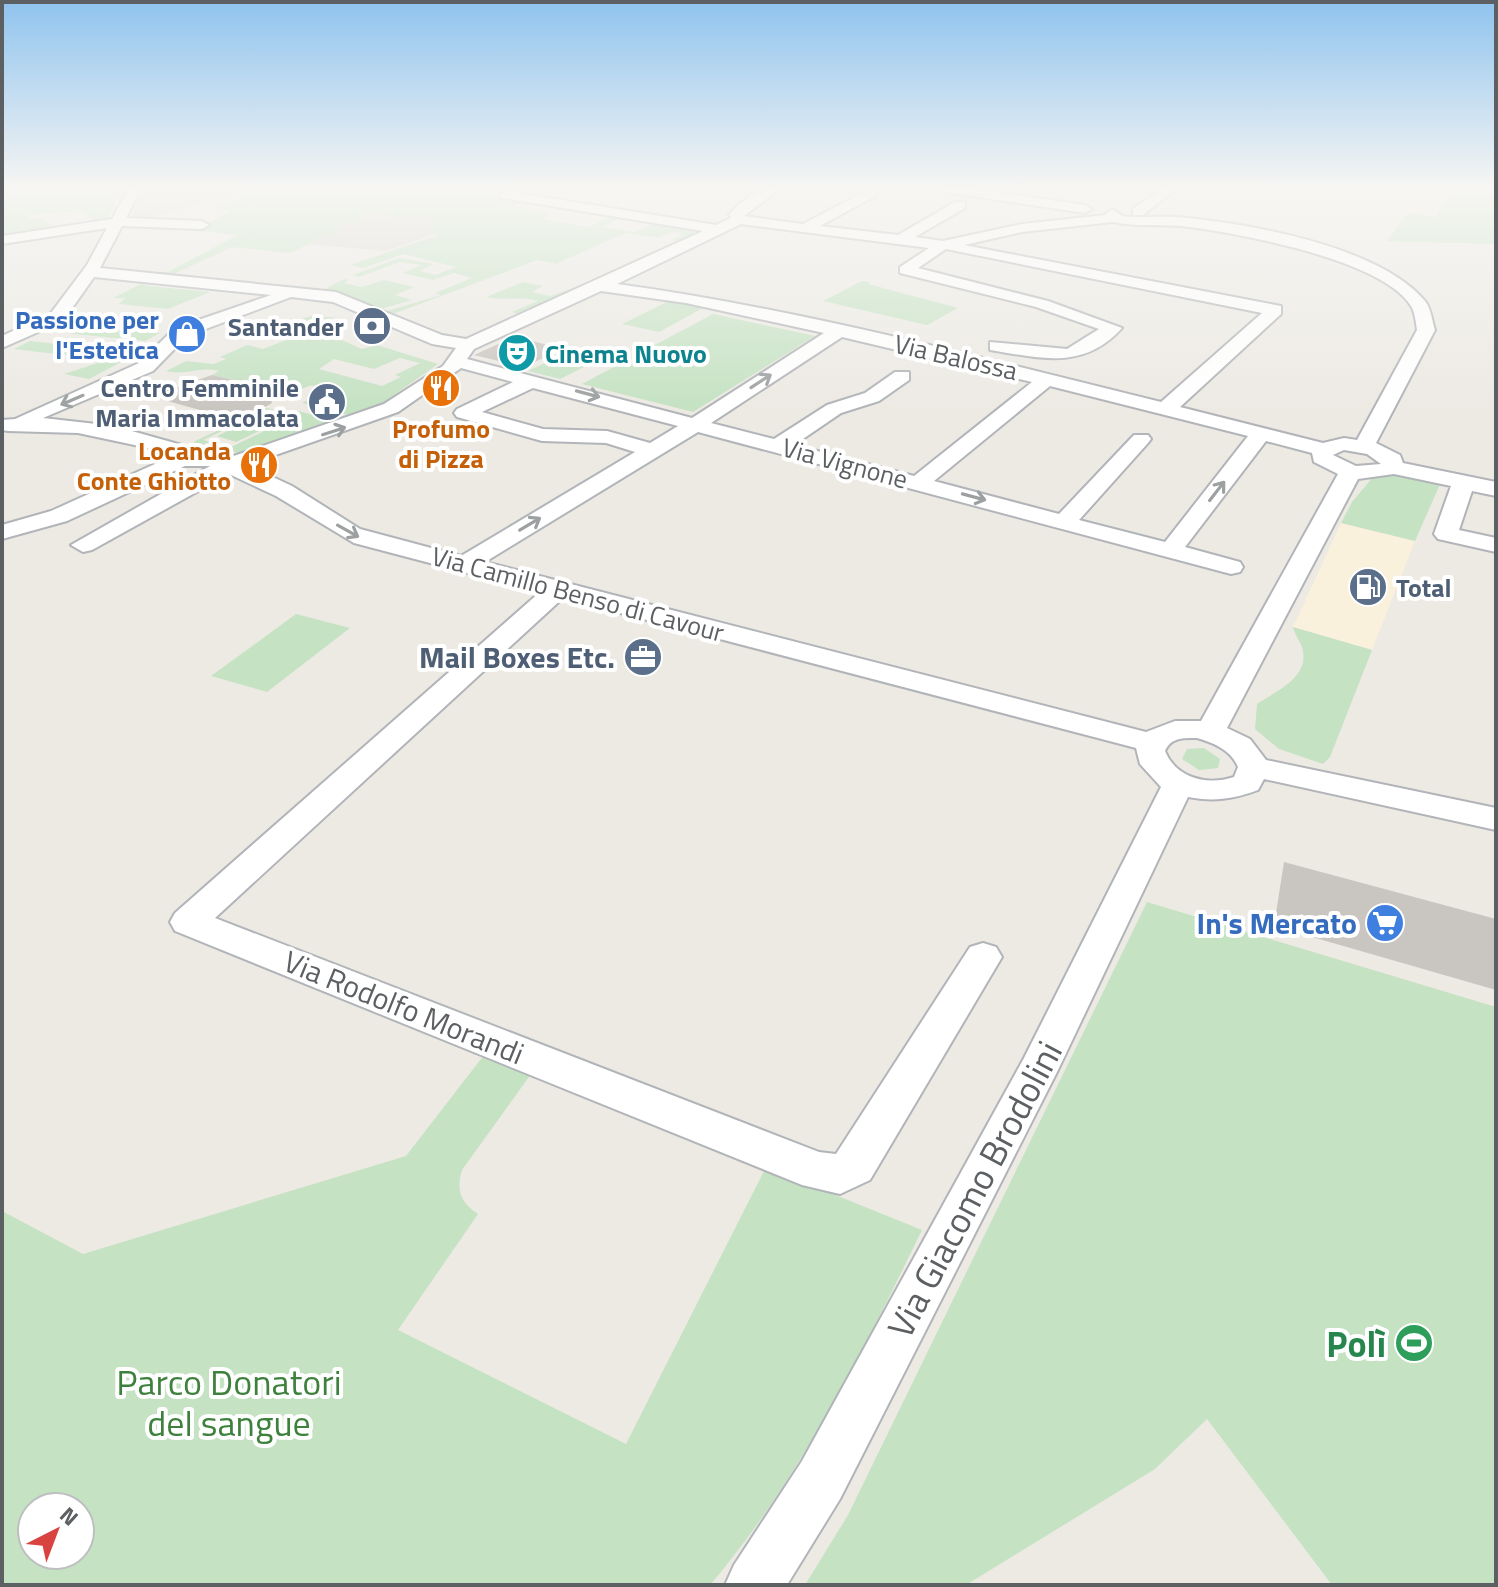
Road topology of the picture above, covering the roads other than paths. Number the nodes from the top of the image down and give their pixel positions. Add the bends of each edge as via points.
1 (97, 260) edge
2 (650, 260) edge
3 (919, 260) edge
4 (1020, 260) edge
5 (1347, 260) edge
6 (90, 272) junction
7 (592, 288) junction
8 (296, 292) junction
9 (839, 331) junction
10 (952, 336) dead end
11 (979, 342) dead end
12 (2, 343) edge
13 (929, 350) junction
14 (463, 354) junction
15 (902, 376) dead end
16 (1047, 379) junction
17 (534, 380) junction
18 (1167, 408) junction
19 (696, 424) junction
20 (8, 426) edge
21 (1262, 432) junction
22 (1141, 439) dead end
23 (779, 445) junction
24 (652, 450) junction
25 (1357, 459) junction
26 (221, 461) junction
27 (920, 482) junction
28 (1463, 483) junction
29 (1496, 489) edge
30 (1065, 521) junction
31 (2, 532) edge
32 (83, 545) dead end
33 (1496, 545) edge
34 (1171, 550) junction
35 (464, 565) junction
36 (1231, 567) dead end
37 (558, 589) junction
38 (1210, 732) junction
39 (1152, 743) junction
40 (1254, 767) junction
41 (1179, 783) junction
42 (1496, 819) edge
43 (983, 957) dead end
44 (754, 1585) edge

1 - 6 street
2 - 7 street
3 - 11 street via 904,269 1064,310 1113,330 1065,355
4 - 18 street via 1275,310
5 - 25 street via 1375,271 1418,300 1427,318 1426,330
6 - 8 street, Via Vignone
6 - 12 street via 55,320
7 - 9 street, Via Balossa via 686,298
7 - 14 street
8 - 14 street, Via Vignone via 350,301
8 -> 20 street via 181,332 147,367
9 - 13 street, Via Balossa
19 -> 9 street
10 - 13 street
13 - 16 street, Via Balossa
14 - 17 street, Via Vignone
26 -> 14 street via 368,419 409,398
15 - 23 street via 872,397 834,409
16 - 18 street, Via Balossa
16 - 27 street
17 -> 19 street, Via Vignone
17 - 24 street via 464,413 542,435 607,437
18 - 21 street, Via Balossa
19 - 23 street, Via Vignone
19 - 24 street
20 - 26 street, Via Camillo Benso di Cavour via 54,426 168,444
21 - 25 street, Via Balossa via 1323,449 1326,461
34 -> 21 street
22 - 30 street
23 - 27 street, Via Vignone
35 -> 24 street
25 - 28 street via 1378,473 1392,467
25 - 38 street
26 - 31 street via 180,460 59,516
26 - 32 street
26 -> 35 street, Via Camillo Benso di Cavour via 286,492 357,537
27 -> 30 street, Via Vignone
28 - 29 street
28 - 33 street via 1446,534
30 - 34 street, Via Vignone
34 - 36 street, Via Vignone
35 - 37 street, Via Camillo Benso di Cavour
37 - 39 street, Via Camillo Benso di Cavour
37 - 43 street, Via Rodolfo Morandi via 188,922 806,1166 840,1174 855,1166
38 - 39 street via 1174,730
38 - 40 street via 1235,742
39 - 41 street via 1151,760
40 - 41 street via 1247,783 1224,791
40 - 42 street
41 - 44 street, Via Giacomo Brodolini via 1038,1070 821,1480

